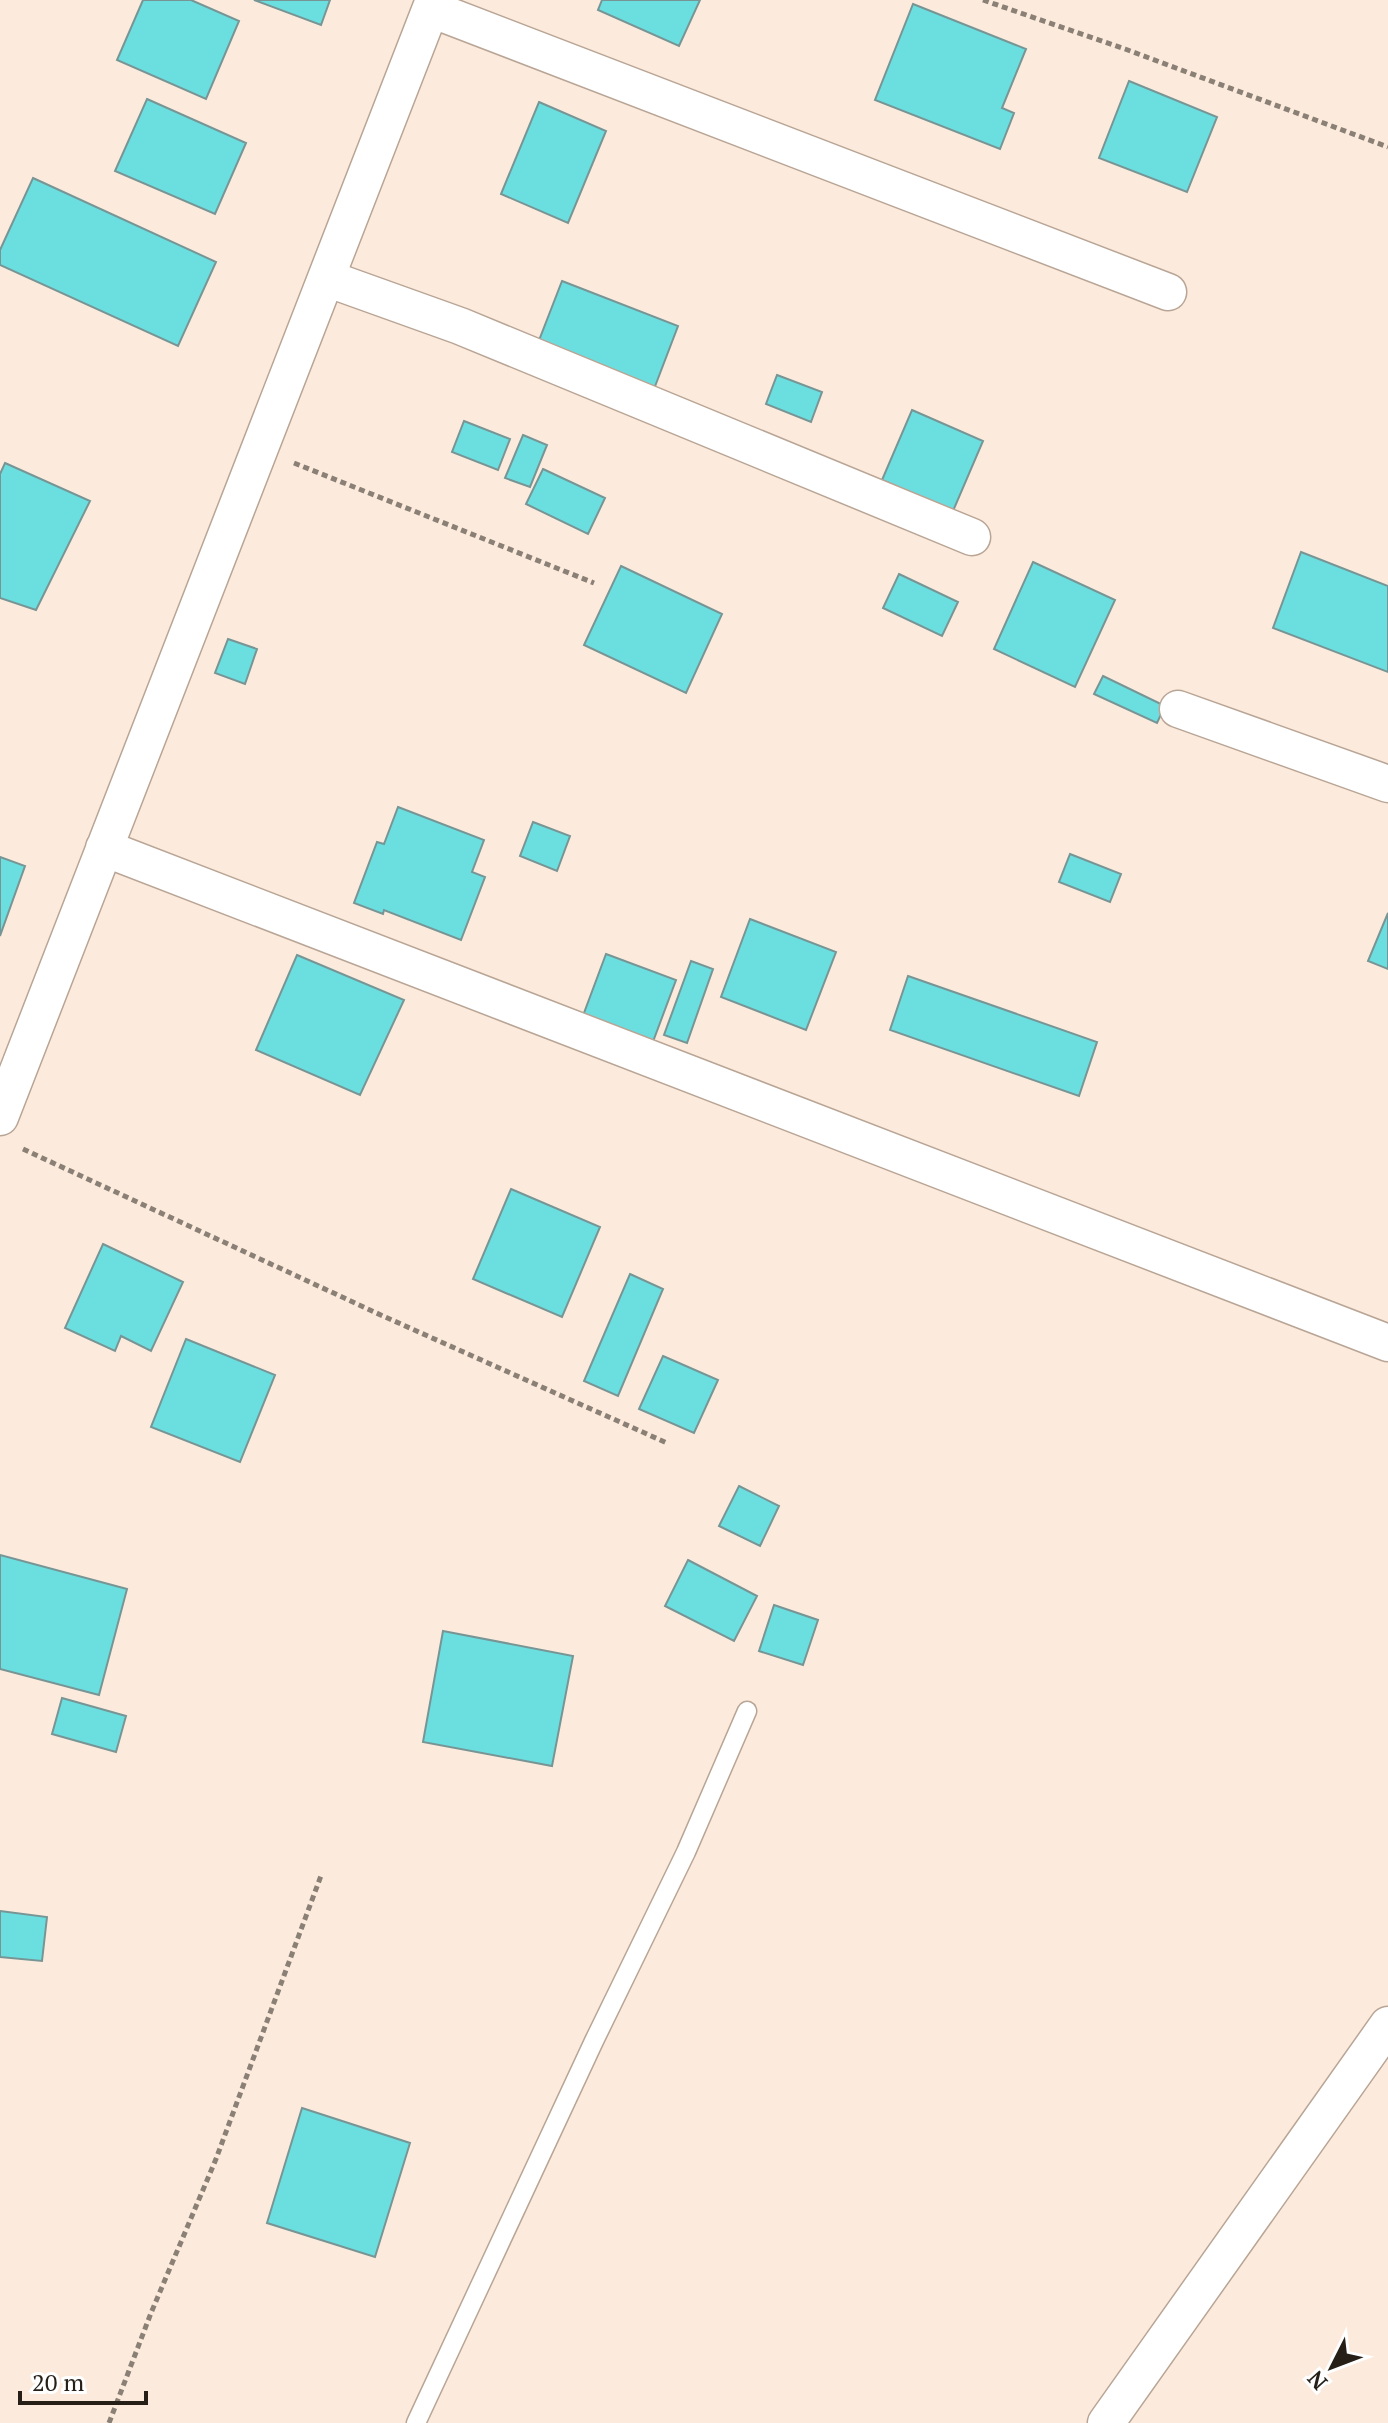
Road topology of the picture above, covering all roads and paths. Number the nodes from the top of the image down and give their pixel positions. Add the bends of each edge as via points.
1 (983, 0) edge
2 (432, 5) edge
3 (1388, 147) edge
4 (326, 278) junction
5 (1168, 292) dead end
6 (260, 449) junction
7 (972, 537) dead end
8 (594, 583) dead end
9 (1178, 709) dead end
10 (1388, 784) edge
11 (104, 848) junction
12 (7, 1131) edge
13 (1388, 1343) edge
14 (667, 1443) dead end
15 (747, 1711) dead end
16 (322, 1873) dead end
17 (1388, 2025) edge
18 (109, 2423) edge
19 (416, 2423) edge
20 (1106, 2423) edge

1 - 3 path
2 - 4 street
2 - 5 street
4 - 6 street
4 - 7 street via 460,326
6 - 8 path
6 - 11 street
9 - 10 street
11 - 12 street
11 - 13 street
12 - 14 path via 383,1316
15 - 19 lane via 686,1852
16 - 18 path via 216,2159
17 - 20 street

